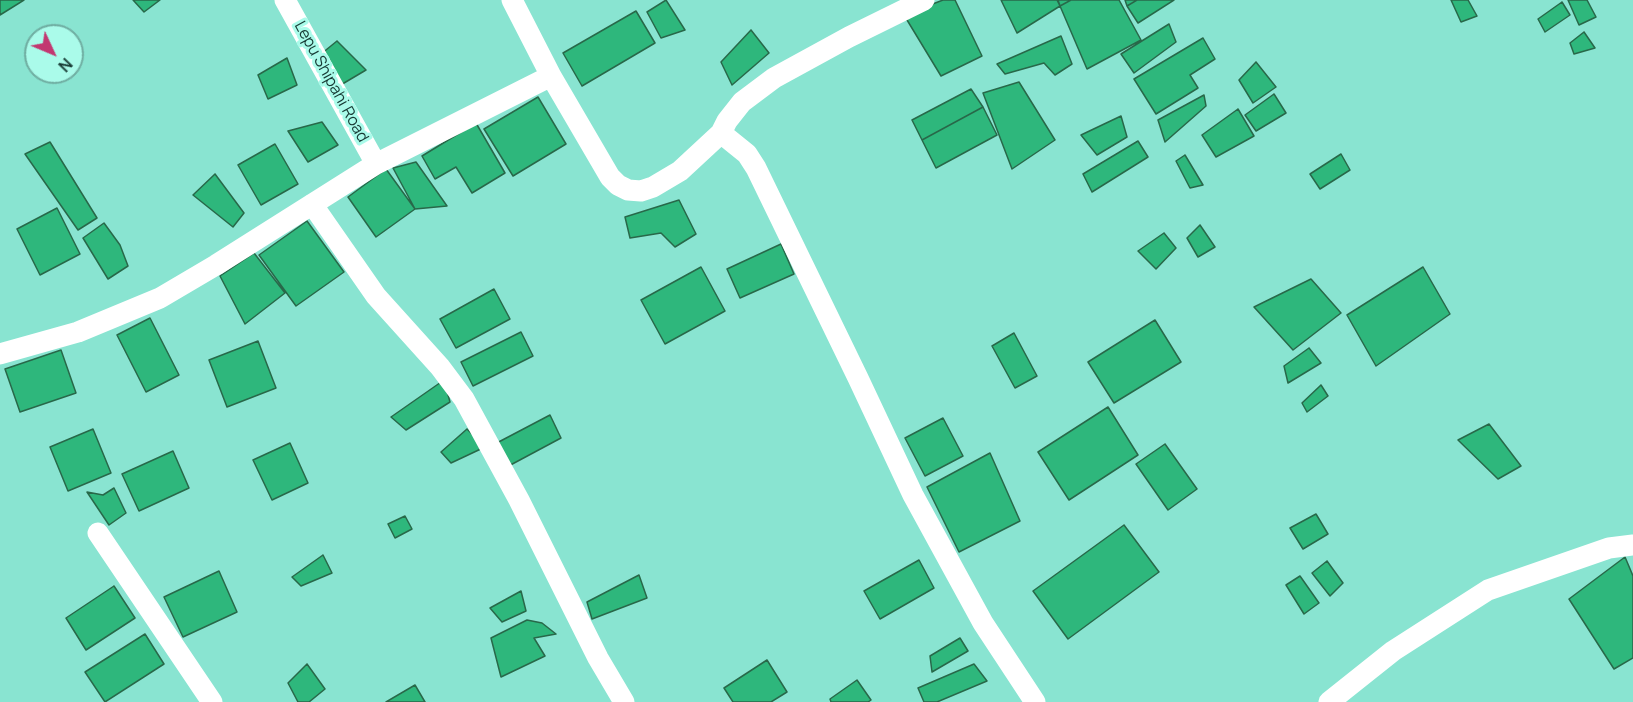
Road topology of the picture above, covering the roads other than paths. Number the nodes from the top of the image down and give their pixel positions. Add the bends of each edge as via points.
1 (285, 0) edge
2 (512, 0) edge
3 (924, 0) edge
4 (551, 76) junction
5 (721, 133) junction
6 (376, 164) junction
7 (312, 204) junction
8 (0, 354) edge
9 (98, 533) dead end
10 (1633, 545) edge
11 (212, 702) edge
12 (624, 702) edge
13 (1035, 702) edge
14 (1329, 702) edge

1 - 6 street, Lepu Shipahi Road
2 - 4 street
3 - 5 street via 774,78 742,102
4 - 5 street via 610,177 628,190 653,187 680,171
4 - 6 street
5 - 13 street via 747,154 756,168 913,495 983,623
6 - 7 street
7 - 8 street via 160,298 78,332
7 - 12 street via 376,296 464,399
9 - 11 street
10 - 14 street via 1609,548 1488,590 1393,651

